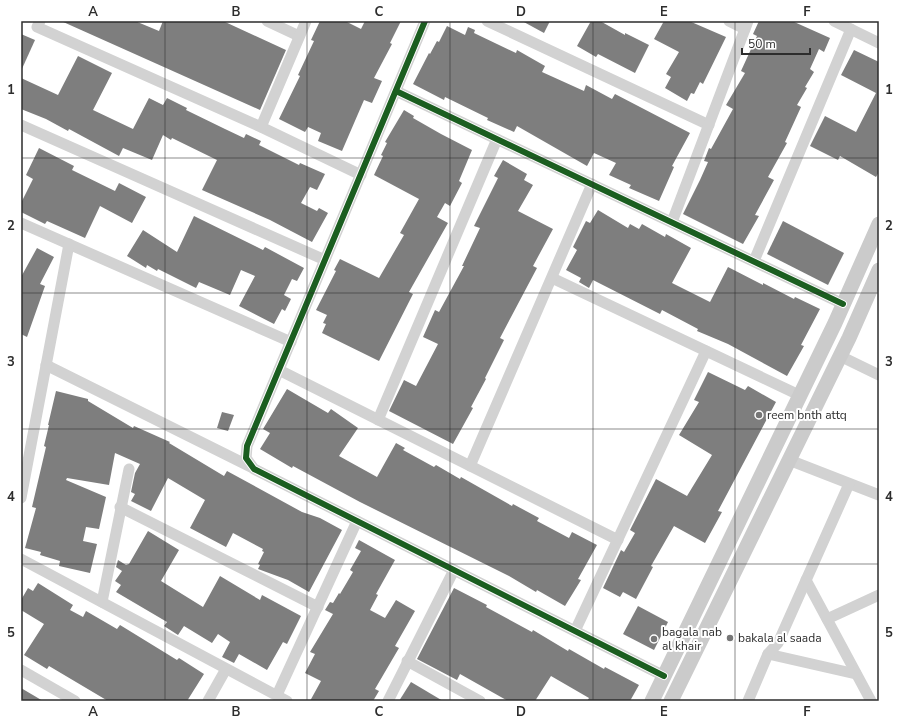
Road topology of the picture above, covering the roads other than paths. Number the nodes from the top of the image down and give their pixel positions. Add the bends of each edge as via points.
1 (40, 21) edge
2 (267, 21) edge
3 (306, 21) edge
4 (425, 21) edge
5 (487, 21) edge
6 (729, 21) edge
7 (834, 21) edge
8 (747, 25) edge
9 (851, 29) junction
10 (299, 36) junction
11 (879, 43) edge
12 (396, 91) junction
13 (21, 125) edge
14 (709, 125) junction
15 (261, 127) junction
16 (497, 139) junction
17 (361, 175) junction
18 (592, 184) junction
19 (672, 222) junction
20 (21, 223) edge
21 (879, 224) edge
22 (68, 244) junction
23 (325, 260) junction
24 (754, 261) junction
25 (879, 270) edge
26 (552, 278) junction
27 (843, 304) junction
28 (291, 342) junction
29 (706, 351) junction
30 (840, 356) junction
31 (46, 365) junction
32 (279, 370) junction
33 (879, 375) edge
34 (800, 396) junction
35 (378, 420) junction
36 (789, 460) junction
37 (470, 466) junction
38 (129, 469) dead end
39 (254, 469) junction
40 (23, 479) edge
41 (849, 484) junction
42 (879, 495) edge
43 (21, 498) edge
44 (120, 506) junction
45 (357, 521) junction
46 (618, 540) junction
47 (21, 559) edge
48 (454, 570) junction
49 (806, 580) junction
50 (879, 595) edge
51 (102, 602) junction
52 (318, 607) junction
53 (827, 619) junction
54 (575, 631) junction
55 (768, 654) junction
56 (407, 662) junction
57 (226, 668) junction
58 (21, 670) edge
59 (856, 674) junction
60 (664, 676) junction
61 (277, 696) junction
62 (75, 701) edge
63 (208, 701) edge
64 (287, 701) edge
65 (388, 701) edge
66 (480, 701) edge
67 (652, 701) edge
68 (671, 701) edge
69 (748, 701) edge
70 (871, 701) edge

1 - 15 street via 37,27
2 - 10 street
3 - 10 street
4 - 12 street
5 - 14 street
6 - 8 street
7 - 9 street
8 - 14 street
9 - 11 street
9 - 24 street
10 - 15 street
12 - 16 street
12 - 17 street
13 - 23 street
14 - 19 street
15 - 17 street
16 - 18 street
16 - 35 street
17 - 23 street
18 - 19 street
18 - 26 street
19 - 24 street
20 - 22 street
21 - 27 main road
22 - 28 street
22 - 31 street
23 - 28 street
24 - 27 street
25 - 30 main road
26 - 29 street
26 - 37 street
27 - 34 main road
28 - 32 street
29 - 34 street
29 - 46 street
30 - 33 street
30 - 36 main road
31 - 39 street
31 - 40 street
32 - 35 street
32 - 39 street via 246,453 246,458
34 - 60 main road
35 - 37 street
36 - 41 street
36 - 68 main road
37 - 46 street
38 - 44 street
39 - 45 street
40 - 43 street
41 - 42 street
41 - 49 street
44 - 51 street
44 - 52 street
45 - 48 street
45 - 52 street
46 - 54 street
47 - 51 street
48 - 54 street
48 - 56 street
49 - 53 street
49 - 55 street via 778,643
50 - 53 street
51 - 57 street
52 - 61 street
53 - 59 street
54 - 60 street
55 - 59 street
55 - 69 street
56 - 65 street
56 - 66 street
57 - 61 street
57 - 63 street
58 - 62 street
59 - 70 street
60 - 67 main road
61 - 64 street

